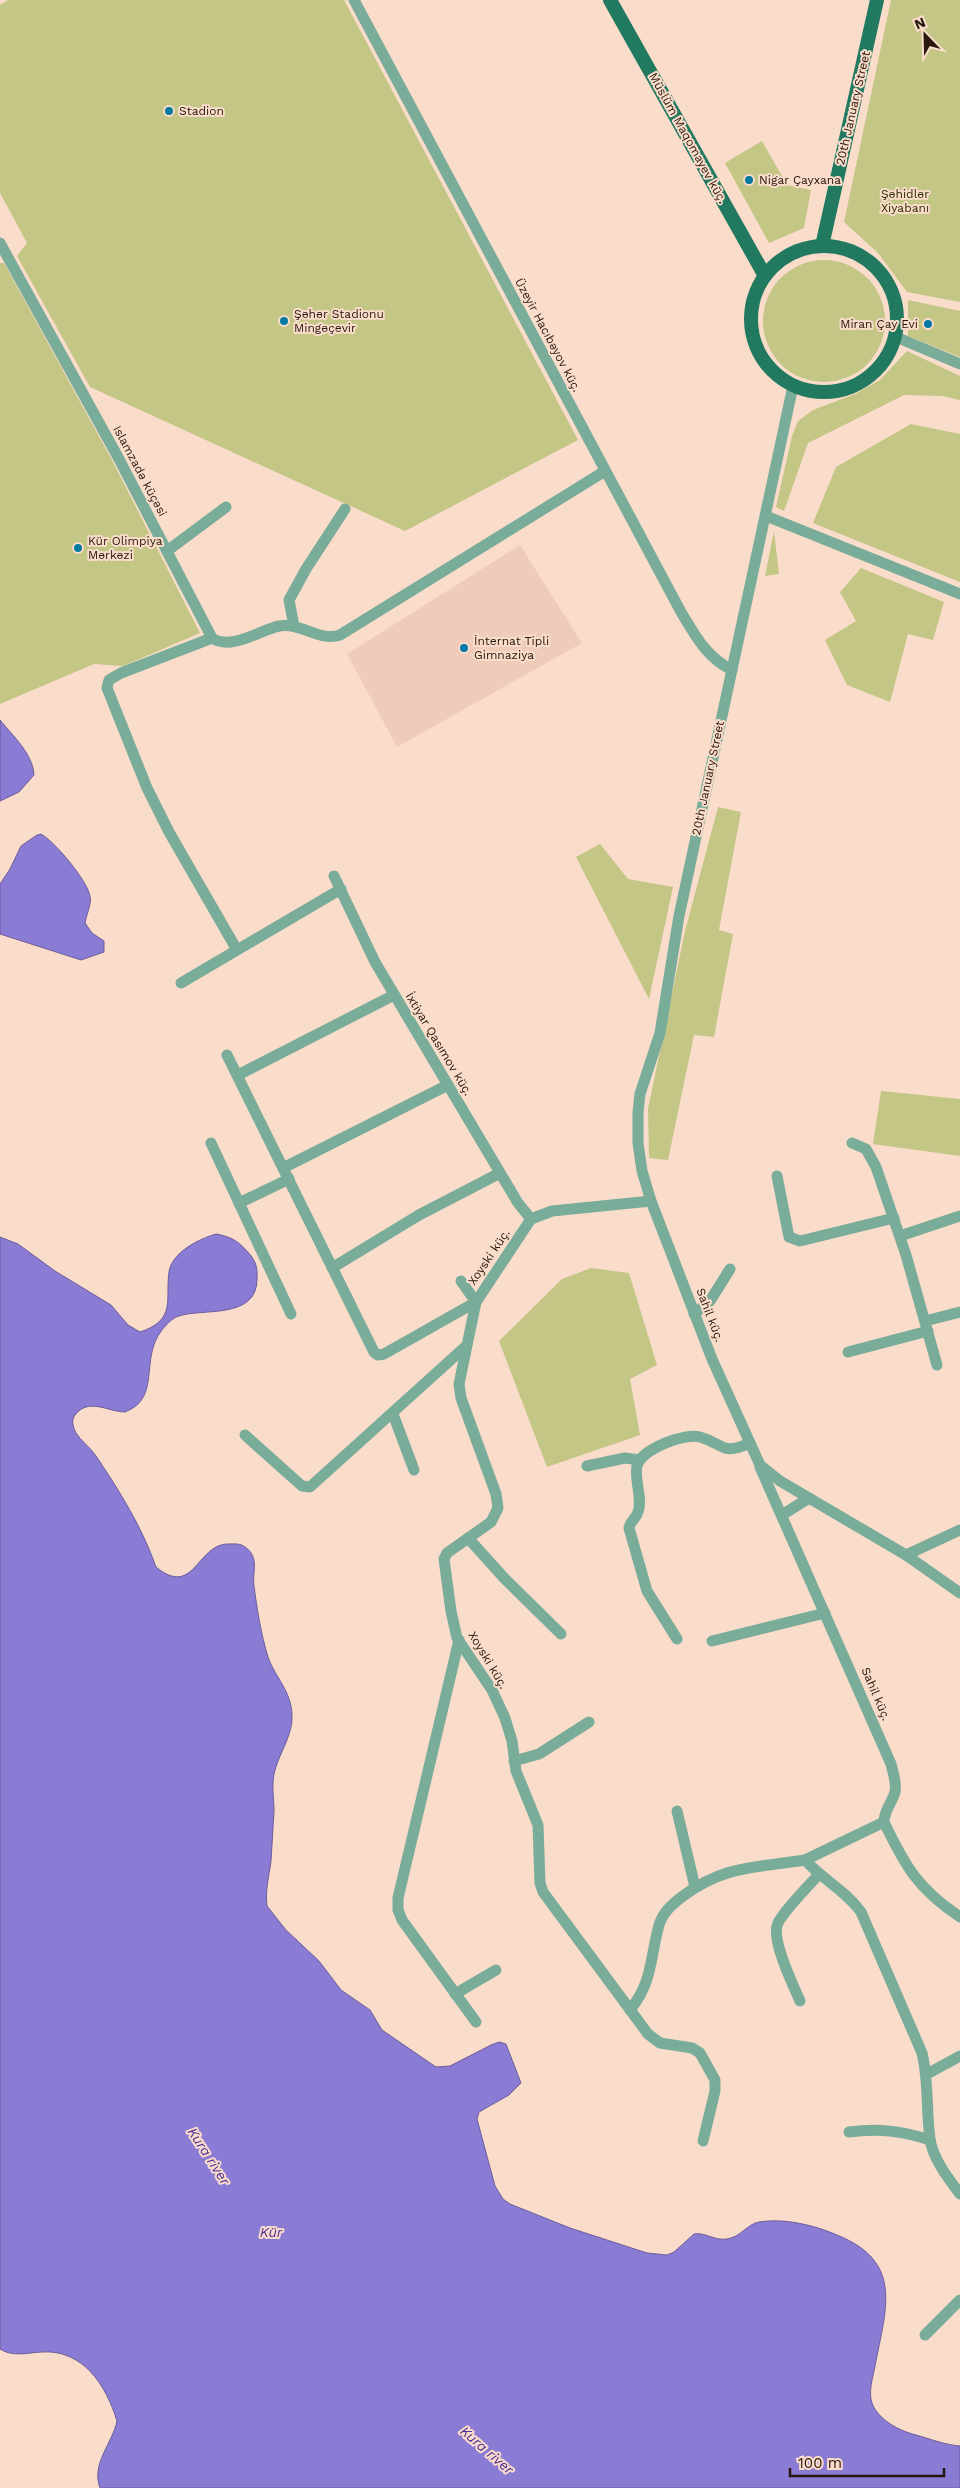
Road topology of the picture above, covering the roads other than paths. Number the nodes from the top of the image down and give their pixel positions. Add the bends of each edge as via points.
1 (368, 0) edge
2 (610, 0) edge
3 (877, 0) edge
4 (356, 3) edge
5 (0, 243) edge
6 (822, 246) junction
7 (765, 276) junction
8 (896, 337) junction
9 (960, 364) edge
10 (793, 386) junction
11 (604, 471) junction
12 (226, 508) dead end
13 (345, 510) dead end
14 (766, 516) junction
15 (166, 551) junction
16 (960, 594) edge
17 (294, 626) junction
18 (212, 638) junction
19 (732, 670) junction
20 (334, 876) dead end
21 (341, 889) junction
22 (237, 950) junction
23 (181, 983) dead end
24 (394, 995) junction
25 (227, 1055) dead end
26 (238, 1076) junction
27 (448, 1085) junction
28 (211, 1143) dead end
29 (852, 1143) dead end
30 (642, 1171) joint
31 (500, 1173) junction
32 (286, 1174) junction
33 (777, 1176) dead end
34 (651, 1201) junction
35 (238, 1203) junction
36 (960, 1216) edge
37 (894, 1218) junction
38 (531, 1219) junction
39 (900, 1236) junction
40 (332, 1268) junction
41 (730, 1270) dead end
42 (461, 1281) dead end
43 (476, 1302) junction
44 (960, 1312) edge
45 (290, 1314) dead end
46 (694, 1314) junction
47 (926, 1326) junction
48 (465, 1347) junction
49 (848, 1352) dead end
50 (937, 1365) dead end
51 (393, 1414) junction
52 (245, 1435) dead end
53 (750, 1444) junction
54 (640, 1460) junction
55 (760, 1465) junction
56 (587, 1466) dead end
57 (414, 1470) dead end
58 (809, 1498) junction
59 (782, 1515) junction
60 (960, 1530) edge
61 (468, 1538) junction
62 (906, 1555) junction
63 (960, 1593) edge
64 (826, 1613) junction
65 (561, 1634) dead end
66 (677, 1639) dead end
67 (459, 1640) junction
68 (712, 1641) dead end
69 (589, 1722) dead end
70 (514, 1760) junction
71 (676, 1811) dead end
72 (884, 1822) junction
73 (805, 1860) junction
74 (818, 1875) junction
75 (695, 1887) junction
76 (960, 1917) edge
77 (496, 1970) dead end
78 (455, 1994) junction
79 (800, 2001) dead end
80 (630, 2010) junction
81 (476, 2022) dead end
82 (960, 2056) edge
83 (927, 2074) junction
84 (849, 2132) dead end
85 (930, 2140) junction
86 (703, 2141) dead end
87 (960, 2194) edge
88 (960, 2300) edge
89 (925, 2335) dead end

1 - 4 street
2 - 7 main road, Müslüm Maqomayev küç.
3 - 6 main road, 20th January Street
4 - 11 street, Üzeyir Hacıbəyov küç.
5 - 15 street, Islamzadə küçəsi
6 - 7 main road via 796,251
6 - 8 main road via 835,246 858,254 878,268 892,289 898,312
7 - 10 main road via 752,302 754,344 765,363 780,379
8 - 9 street
8 - 10 main road via 886,359 874,374 849,389 821,393
10 - 14 street, 20th January Street
11 - 17 street via 340,635 328,638
11 - 19 street, Üzeyir Hacıbəyov küç. via 700,644 715,661
12 - 15 street
13 - 17 street via 289,600
14 - 16 street
14 - 19 street, 20th January Street
15 - 18 street, Islamzadə küçəsi
17 - 18 street via 279,626 228,642
18 - 22 street via 121,673 109,680 107,688 164,823
19 - 30 street, 20th January Street via 679,916 660,1033 640,1094 638,1143
20 - 21 street, İxtiyar Qasımov küç.
21 - 22 street
21 - 24 street, İxtiyar Qasımov küç.
22 - 23 street
24 - 26 street
24 - 27 street, İxtiyar Qasımov küç.
25 - 26 street
26 - 32 street
27 - 31 street, İxtiyar Qasımov küç.
27 - 32 street
28 - 35 street
29 - 37 street via 870,1154
30 - 34 street, Sahil küç.
31 - 38 street, İxtiyar Qasımov küç.
31 - 40 street via 419,1214
32 - 35 street
32 - 40 street
33 - 37 street via 789,1238 793,1240
34 - 38 street via 552,1211
34 - 46 street, Sahil küç.
35 - 45 street
36 - 39 street
37 - 39 street
38 - 43 street, Xoyski küç.
39 - 47 street
40 - 43 street via 378,1355
41 - 46 street via 710,1301
42 - 43 street
43 - 48 street, Xoyski küç.
44 - 47 street
46 - 53 street, Sahil küç.
47 - 49 street
47 - 50 street
48 - 51 street
48 - 61 street, Xoyski küç. via 459,1384 461,1398 496,1494 498,1508 492,1522
51 - 52 street via 310,1487 302,1486
51 - 57 street
53 - 54 street via 727,1450 701,1438 679,1438
53 - 55 street, Sahil küç.
54 - 56 street via 625,1458
54 - 66 street via 637,1467 638,1513 629,1528 647,1591
55 - 58 street, Sahil küç.
55 - 59 street, Sahil küç.
58 - 59 street
58 - 62 street, Sahil küç.
59 - 64 street, Sahil küç.
60 - 62 street
61 - 65 street via 504,1579
61 - 67 street, Xoyski küç. via 447,1553 444,1559 451,1611
62 - 63 street, Sahil küç.
64 - 68 street
64 - 72 street, Sahil küç. via 891,1764 895,1791
67 - 70 street, Xoyski küç. via 492,1690 505,1718
67 - 78 street via 398,1898 402,1920
69 - 70 street via 539,1754
70 - 80 street, Xoyski küç. via 538,1825 543,1892
71 - 75 street
72 - 73 street
72 - 76 street via 916,1881
73 - 74 street
73 - 75 street via 743,1868 719,1874
74 - 79 street via 777,1924 780,1951
74 - 83 street via 854,1902 861,1912 922,2053
75 - 80 street via 665,1912 658,1926 648,1982
77 - 78 street
78 - 81 street
80 - 86 street, Xoyski küç. via 648,2034 660,2043 692,2048 705,2061 715,2080 715,2091
82 - 83 street
83 - 85 street
84 - 85 street via 875,2128
85 - 87 street via 945,2174
88 - 89 street

